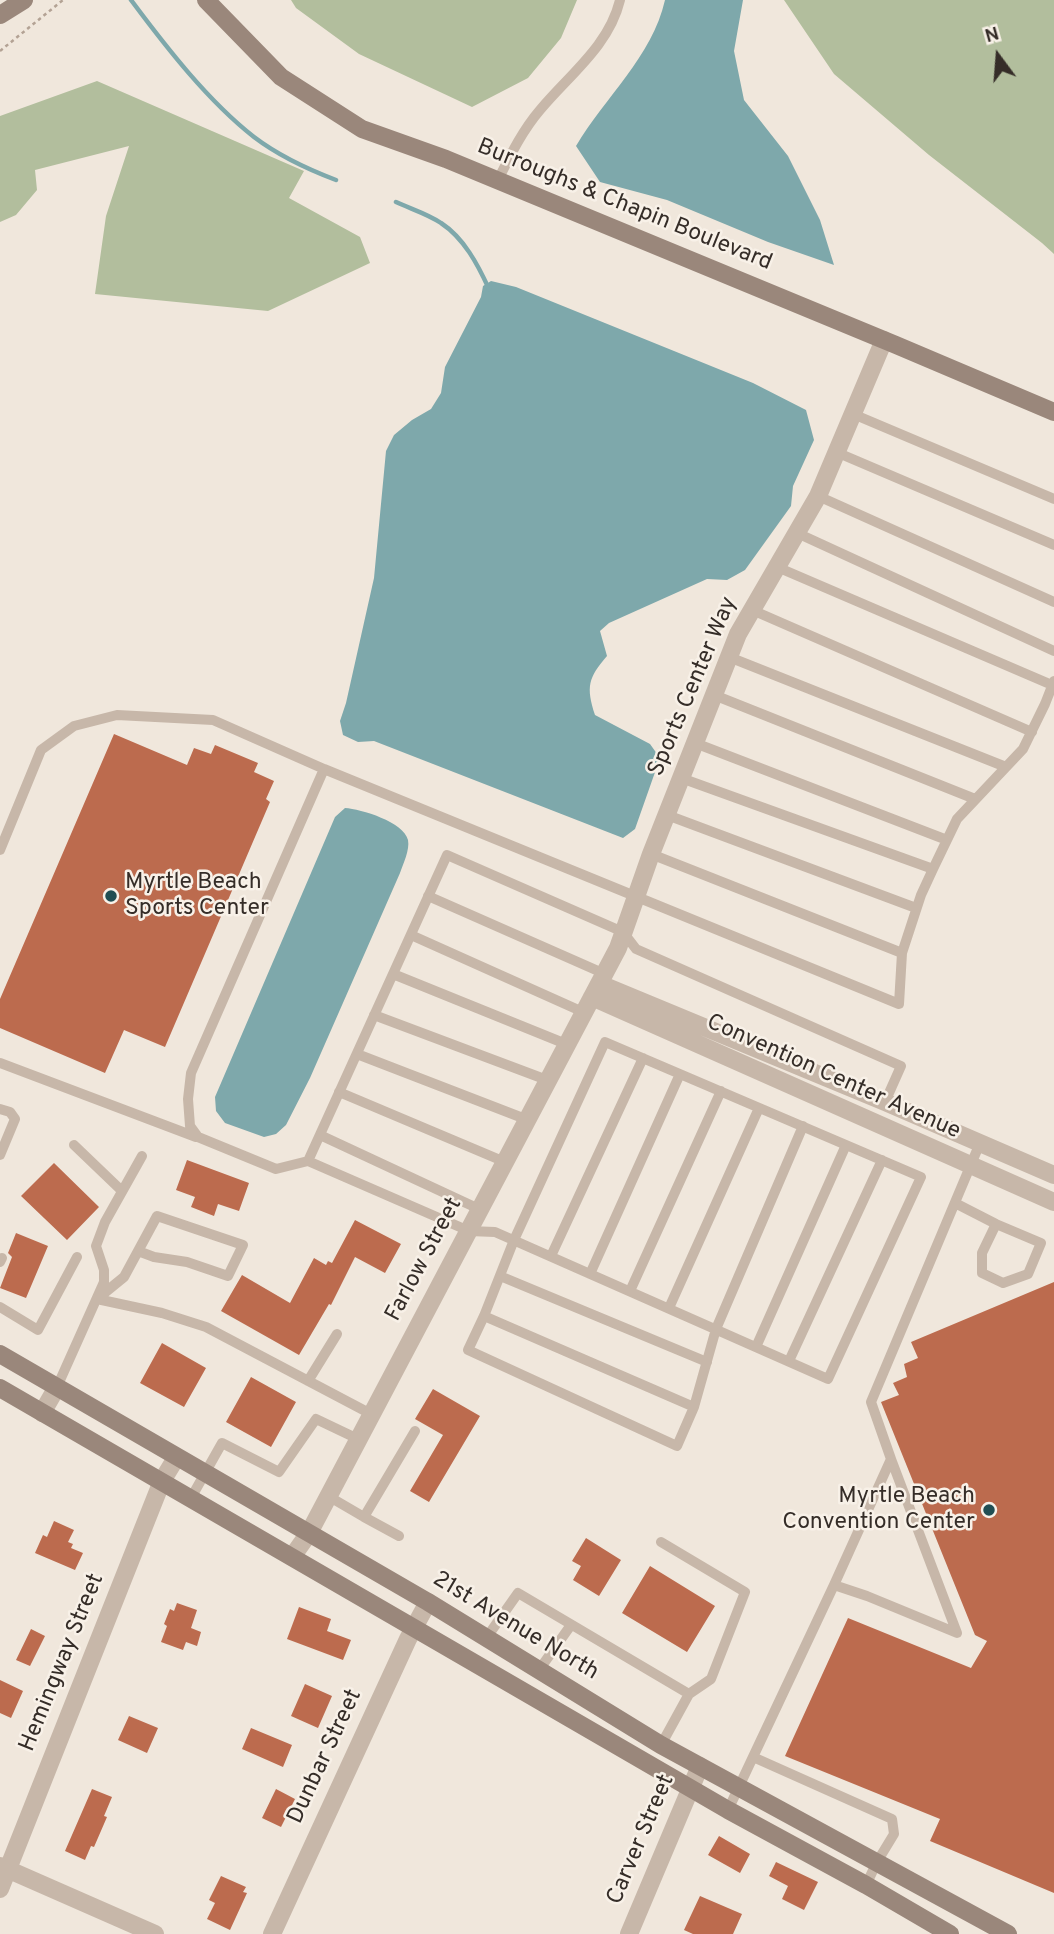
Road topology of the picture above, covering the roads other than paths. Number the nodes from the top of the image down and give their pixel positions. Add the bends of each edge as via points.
1 (24, 0) edge
2 (206, 0) edge
3 (620, 0) edge
4 (0, 15) edge
5 (498, 180) junction
6 (884, 340) junction
7 (1054, 412) edge
8 (853, 414) junction
9 (836, 452) junction
10 (818, 496) junction
11 (1054, 499) edge
12 (797, 533) junction
13 (1054, 545) edge
14 (777, 567) junction
15 (1054, 602) edge
16 (752, 610) junction
17 (1054, 651) edge
18 (729, 657) junction
19 (1053, 683) edge
20 (714, 695) junction
21 (1032, 732) junction
22 (695, 743) junction
23 (1006, 767) junction
24 (324, 769) junction
25 (681, 778) junction
26 (975, 799) junction
27 (667, 815) junction
28 (947, 840) junction
29 (0, 850) edge
30 (651, 854) junction
31 (933, 869) junction
32 (428, 896) junction
33 (635, 897) junction
34 (916, 908) junction
35 (623, 932) junction
36 (411, 935) junction
37 (902, 953) junction
38 (393, 974) junction
39 (595, 992) junction
40 (374, 1015) junction
41 (566, 1044) junction
42 (357, 1054) junction
43 (643, 1058) junction
44 (0, 1063) edge
45 (680, 1074) junction
46 (547, 1080) junction
47 (721, 1091) junction
48 (340, 1092) junction
49 (886, 1102) junction
50 (0, 1108) edge
51 (759, 1108) junction
52 (528, 1120) junction
53 (803, 1126) junction
54 (320, 1135) junction
55 (198, 1137) junction
56 (979, 1143) junction
57 (75, 1145) dead end
58 (846, 1145) junction
59 (0, 1155) edge
60 (142, 1156) dead end
61 (882, 1160) junction
62 (308, 1161) junction
63 (505, 1162) junction
64 (971, 1167) junction
65 (1054, 1175) edge
66 (122, 1191) junction
67 (1054, 1202) edge
68 (955, 1203) junction
69 (478, 1209) junction
70 (996, 1224) junction
71 (469, 1231) junction
72 (514, 1240) junction
73 (138, 1251) junction
74 (551, 1256) junction
75 (78, 1257) dead end
76 (590, 1274) junction
77 (500, 1276) junction
78 (630, 1291) junction
79 (97, 1299) junction
80 (0, 1307) edge
81 (669, 1308) junction
82 (484, 1316) junction
83 (716, 1329) junction
84 (337, 1334) dead end
85 (756, 1347) junction
86 (0, 1354) edge
87 (789, 1361) junction
88 (707, 1362) junction
89 (308, 1381) junction
90 (57, 1387) junction
91 (0, 1388) edge
92 (694, 1407) junction
93 (42, 1413) junction
94 (371, 1414) junction
95 (415, 1432) dead end
96 (358, 1439) junction
97 (176, 1458) junction
98 (891, 1459) junction
99 (205, 1474) junction
100 (162, 1481) junction
101 (328, 1496) junction
102 (191, 1499) junction
103 (364, 1517) junction
104 (309, 1533) junction
105 (399, 1536) dead end
106 (661, 1542) dead end
107 (292, 1557) junction
108 (834, 1586) junction
109 (428, 1602) junction
110 (571, 1625) junction
111 (413, 1627) junction
112 (486, 1637) junction
113 (539, 1670) junction
114 (689, 1694) junction
115 (661, 1745) junction
116 (753, 1757) junction
117 (700, 1766) junction
118 (739, 1786) junction
119 (690, 1788) junction
120 (728, 1810) junction
121 (877, 1862) junction
122 (4, 1868) edge
123 (866, 1885) junction
124 (0, 1889) edge
125 (155, 1934) edge
126 (272, 1934) edge
127 (629, 1934) edge
128 (950, 1934) edge
129 (1008, 1934) edge

1 - 4 main road
2 - 5 main road, Burroughs & Chapin Boulevard via 281,77 362,129
3 - 5 lane via 590,58 540,110
5 - 6 main road, Burroughs & Chapin Boulevard
6 - 7 main road, Burroughs & Chapin Boulevard
6 - 8 street, Sports Center Way
8 - 9 street, Sports Center Way
8 - 11 lane
9 - 10 street, Sports Center Way
9 - 13 lane
10 - 12 street, Sports Center Way
10 - 15 lane
12 - 14 street, Sports Center Way
12 - 17 lane
14 - 16 street, Sports Center Way
14 - 19 lane
16 - 18 street, Sports Center Way
16 - 21 lane
18 - 20 street, Sports Center Way
18 - 23 lane
19 - 21 lane
20 - 22 street, Sports Center Way
20 - 26 lane
21 - 23 lane
22 - 25 street, Sports Center Way
22 - 28 lane
23 - 26 lane
24 - 29 lane via 213,720 117,715 74,726 41,750
24 - 33 lane
24 - 55 lane via 191,1073 190,1126
25 - 27 street, Sports Center Way
25 - 31 lane
26 - 28 lane
27 - 30 street, Sports Center Way
27 - 34 lane
28 - 31 lane
30 - 33 street, Sports Center Way
30 - 37 lane
31 - 34 lane
32 - 35 lane via 447,855
32 - 36 lane
32 - 39 lane
33 - 35 street, Sports Center Way
33 - 37 lane via 899,1004
34 - 37 lane
35 - 39 street, Sports Center Way
35 - 49 lane via 636,949 901,1066
36 - 38 lane
36 - 39 lane
38 - 40 lane
38 - 41 lane
39 - 41 street, Farlow Street
39 - 49 street, Convention Center Avenue
39 - 64 street, Convention Center Avenue
40 - 42 lane
40 - 46 lane
41 - 46 street, Farlow Street
42 - 48 lane
42 - 52 lane
43 - 45 lane
43 - 72 lane via 605,1042
43 - 74 lane
44 - 55 lane
45 - 47 lane
45 - 76 lane
46 - 52 street, Farlow Street
47 - 51 lane
47 - 78 lane
48 - 54 lane
48 - 63 lane
49 - 56 street, Convention Center Avenue
50 - 59 lane via 15,1119
51 - 53 lane
51 - 81 lane
52 - 63 street, Farlow Street
53 - 58 lane
53 - 83 lane
54 - 62 lane
54 - 69 lane
55 - 62 lane via 276,1169
56 - 64 lane
56 - 65 street, Convention Center Avenue
57 - 66 lane
58 - 61 lane
58 - 85 lane
60 - 66 lane
61 - 87 lane
61 - 87 lane via 921,1177 828,1378
62 - 71 lane
63 - 69 street, Farlow Street
64 - 67 street, Convention Center Avenue
64 - 68 lane
66 - 79 lane via 96,1246 104,1270
68 - 70 lane
68 - 98 lane via 871,1402
69 - 71 street, Farlow Street
70 - 70 lane via 982,1254 982,1273 1003,1283 1028,1274 1041,1243
71 - 72 lane via 495,1232
71 - 94 street, Farlow Street
72 - 74 lane
72 - 77 lane
73 - 73 lane via 157,1216 243,1245 228,1276
73 - 79 lane via 124,1277
74 - 76 lane
75 - 80 lane via 38,1331
76 - 78 lane
77 - 82 lane
77 - 88 lane
78 - 81 lane
79 - 89 lane via 205,1328
79 - 90 lane
81 - 83 lane
82 - 92 lane
82 - 92 lane via 468,1350 677,1446
83 - 85 lane
83 - 88 lane
84 - 89 lane
85 - 87 lane
86 - 90 main road, 21st Avenue North
88 - 92 lane
89 - 94 lane
90 - 93 street
90 - 97 main road, 21st Avenue North
91 - 93 main road
93 - 100 main road
94 - 96 street, Farlow Street
95 - 103 lane
96 - 99 lane via 316,1419 279,1472 222,1443
96 - 101 street, Farlow Street
97 - 99 main road, 21st Avenue North
97 - 100 street, Hemingway Street
98 - 108 lane
98 - 108 lane via 957,1633
99 - 102 lane
99 - 104 main road, 21st Avenue North
100 - 102 main road
100 - 122 street, Hemingway Street
101 - 103 lane
101 - 104 street, Farlow Street
102 - 107 main road
103 - 105 lane
104 - 107 street, Farlow Street
104 - 109 main road, 21st Avenue North
106 - 114 lane via 745,1592 711,1679
107 - 111 main road
108 - 116 lane
109 - 111 street, Dunbar Street
109 - 112 main road, 21st Avenue North
110 - 112 lane via 518,1593
110 - 113 lane
110 - 114 lane
111 - 119 main road
111 - 126 street, Dunbar Street
112 - 113 main road, 21st Avenue North
113 - 115 main road, 21st Avenue North
114 - 115 lane
115 - 117 main road, 21st Avenue North
116 - 118 lane
116 - 121 lane via 892,1819 894,1834
117 - 118 main road, 21st Avenue North
117 - 119 street, Carver Street
118 - 120 lane
118 - 121 main road, 21st Avenue North
119 - 120 main road
119 - 127 street, Carver Street
120 - 123 main road
121 - 123 lane
121 - 129 main road, 21st Avenue North
122 - 124 street, Hemingway Street
122 - 125 street
123 - 128 main road

